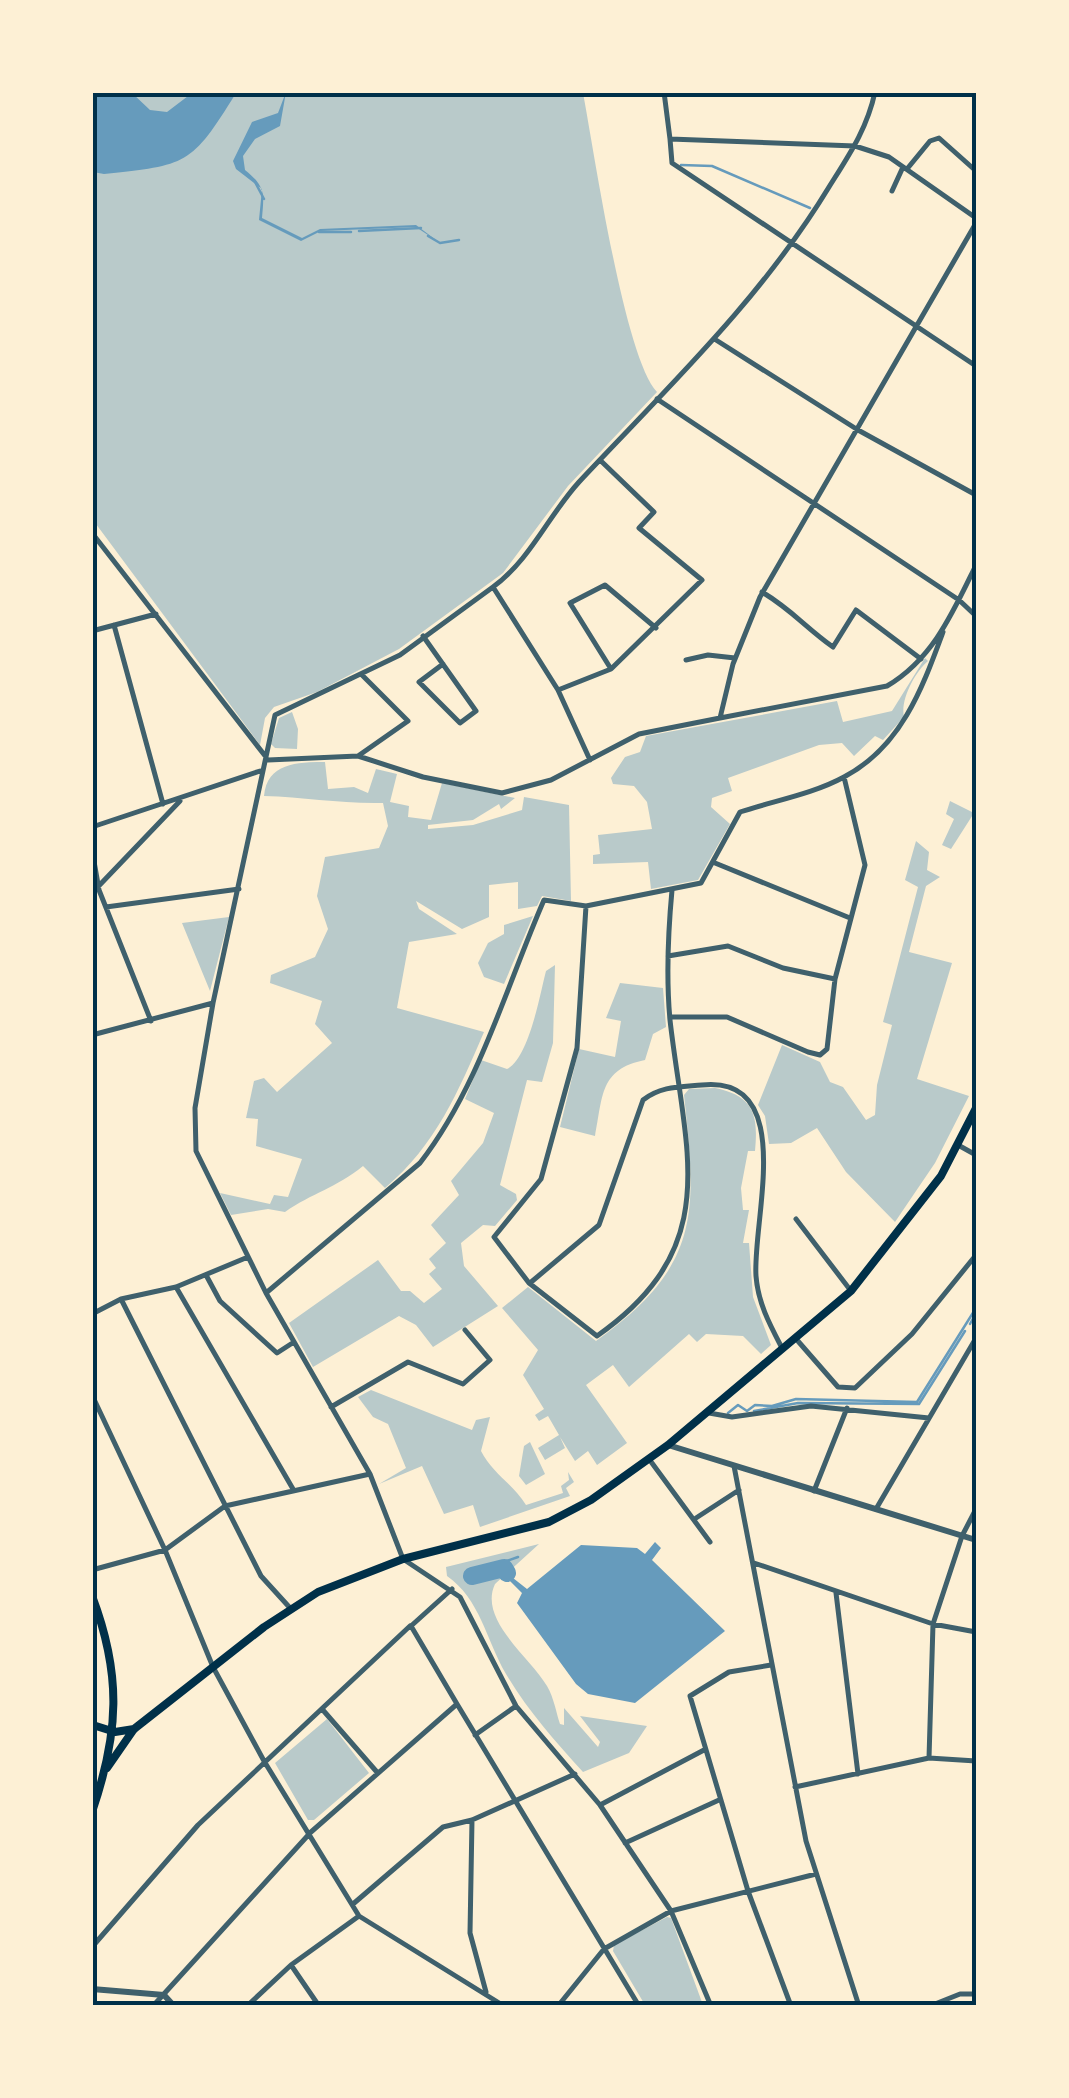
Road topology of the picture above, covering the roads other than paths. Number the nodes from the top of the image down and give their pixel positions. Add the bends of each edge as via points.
1 (664, 92) edge
2 (875, 92) edge
3 (670, 139) junction
4 (854, 146) junction
5 (905, 168) junction
6 (976, 172) edge
7 (892, 191) dead end
8 (976, 220) edge
9 (793, 246) junction
10 (918, 328) junction
11 (716, 340) junction
12 (976, 366) edge
13 (657, 399) junction
14 (858, 430) junction
15 (601, 461) junction
16 (976, 495) edge
17 (814, 506) junction
18 (92, 533) edge
19 (976, 565) edge
20 (493, 587) junction
21 (762, 592) junction
22 (959, 600) junction
23 (156, 614) junction
24 (976, 616) edge
25 (114, 626) junction
26 (656, 628) junction
27 (92, 632) edge
28 (942, 632) junction
29 (423, 636) junction
30 (735, 658) junction
31 (921, 658) junction
32 (686, 660) dead end
33 (443, 664) junction
34 (612, 669) junction
35 (362, 675) junction
36 (558, 690) junction
37 (720, 718) junction
38 (358, 756) junction
39 (268, 760) junction
40 (590, 760) junction
41 (262, 770) junction
42 (844, 777) junction
43 (182, 799) junction
44 (164, 804) junction
45 (92, 827) edge
46 (92, 850) edge
47 (715, 862) junction
48 (239, 889) junction
49 (672, 889) junction
50 (96, 891) edge
51 (586, 906) junction
52 (106, 908) junction
53 (850, 918) junction
54 (668, 956) junction
55 (835, 979) junction
56 (214, 1003) junction
57 (670, 1018) junction
58 (151, 1021) junction
59 (92, 1034) edge
60 (679, 1087) junction
61 (976, 1108) edge
62 (958, 1145) junction
63 (976, 1155) edge
64 (796, 1219) dead end
65 (976, 1255) edge
66 (248, 1257) junction
67 (206, 1274) junction
68 (530, 1283) junction
69 (176, 1287) junction
70 (850, 1291) junction
71 (266, 1293) junction
72 (121, 1299) junction
73 (92, 1314) edge
74 (465, 1330) dead end
75 (976, 1338) edge
76 (797, 1340) junction
77 (294, 1342) junction
78 (784, 1351) junction
79 (92, 1395) edge
80 (331, 1408) junction
81 (846, 1408) junction
82 (709, 1413) junction
83 (928, 1418) junction
84 (668, 1445) junction
85 (649, 1459) junction
86 (734, 1466) junction
87 (370, 1474) junction
88 (293, 1489) junction
89 (739, 1490) junction
90 (814, 1490) junction
91 (226, 1506) junction
92 (876, 1509) junction
93 (976, 1509) edge
94 (696, 1518) junction
95 (962, 1536) junction
96 (976, 1540) edge
97 (710, 1542) dead end
98 (166, 1550) junction
99 (404, 1559) junction
100 (754, 1562) junction
101 (92, 1570) edge
102 (452, 1588) junction
103 (836, 1592) junction
104 (92, 1596) edge
105 (290, 1609) junction
106 (932, 1624) junction
107 (411, 1626) junction
108 (976, 1632) edge
109 (92, 1657) edge
110 (770, 1665) junction
111 (213, 1667) junction
112 (458, 1704) junction
113 (516, 1706) junction
114 (322, 1709) junction
115 (96, 1726) junction
116 (134, 1728) junction
117 (115, 1732) junction
118 (475, 1735) junction
119 (704, 1750) junction
120 (929, 1758) junction
121 (264, 1761) junction
122 (976, 1761) edge
123 (92, 1763) edge
124 (107, 1768) junction
125 (377, 1772) junction
126 (575, 1774) junction
127 (858, 1774) junction
128 (795, 1787) junction
129 (517, 1800) junction
130 (719, 1800) junction
131 (600, 1806) junction
132 (92, 1812) edge
133 (472, 1820) junction
134 (311, 1832) junction
135 (625, 1843) junction
136 (816, 1874) junction
137 (748, 1890) junction
138 (353, 1904) junction
139 (672, 1912) junction
140 (359, 1916) junction
141 (92, 1948) edge
142 (604, 1949) junction
143 (291, 1965) junction
144 (92, 1989) edge
145 (486, 1994) junction
146 (976, 1994) edge
147 (164, 1995) junction
148 (154, 2006) edge
149 (174, 2006) edge
150 (247, 2006) edge
151 (319, 2006) edge
152 (504, 2006) edge
153 (558, 2006) edge
154 (639, 2006) edge
155 (711, 2006) edge
156 (791, 2006) edge
157 (859, 2006) edge
158 (930, 2006) edge

1 - 3 street
2 - 4 street
3 - 4 street
3 - 9 street via 672,163
4 - 5 street
4 - 9 street
5 - 6 street via 939,138
5 - 7 street
5 - 8 street
8 - 10 street
9 - 10 street
9 - 11 street
10 - 12 street
10 - 14 street
11 - 13 street
11 - 14 street
13 - 15 street
13 - 17 street
14 - 16 street
14 - 17 street
15 - 20 street
15 - 26 street via 654,512 639,528 702,580
17 - 21 street
17 - 22 street
18 - 23 street
19 - 22 street
20 - 29 street
20 - 36 street
21 - 30 street
21 - 31 street via 797,612 802,625 833,647 856,610
22 - 24 street
22 - 28 street
23 - 25 street
23 - 39 street
25 - 27 street
25 - 44 street
26 - 34 street
26 - 34 street via 605,584 570,604
28 - 31 street
28 - 42 street via 899,730
29 - 33 street
29 - 35 street
30 - 32 street
30 - 37 street
31 - 37 street via 886,686
33 - 33 street via 476,711 460,723 419,682
34 - 36 street
35 - 38 street via 408,720
35 - 39 street via 281,709 270,726
36 - 40 street
37 - 40 street via 658,728
38 - 39 street
38 - 40 street via 502,793 552,780
39 - 41 street
41 - 43 street
41 - 48 street
42 - 47 street via 740,812
42 - 53 street via 865,865
43 - 44 street
43 - 50 street
44 - 45 street
46 - 50 street
47 - 49 street via 700,883
47 - 53 street
48 - 52 street
48 - 56 street
49 - 51 street
49 - 54 street
50 - 52 street
51 - 68 street via 576,1048 541,1179 494,1237
51 - 71 street via 544,900 436,1142 420,1163
52 - 58 street
53 - 55 street
54 - 55 street via 728,946
54 - 57 street
55 - 57 street via 820,1056 728,1017
56 - 58 street
56 - 66 street via 195,1108 196,1151
57 - 60 street
58 - 59 street
60 - 68 street via 654,1092 636,1112 599,1225
60 - 68 street via 688,1207 676,1249 653,1289 597,1336
60 - 78 street via 736,1090 761,1121 756,1274 761,1304
61 - 62 main road
62 - 63 street
62 - 70 main road via 893,1242
64 - 70 street
65 - 76 street via 912,1334 855,1388 838,1387
66 - 67 street
66 - 71 street
67 - 69 street
67 - 77 street via 220,1301 277,1353
69 - 72 street
69 - 88 street
70 - 76 main road
71 - 77 street
72 - 73 street
72 - 91 street
74 - 80 street via 490,1360 463,1384 408,1362
75 - 83 street
76 - 78 main road
77 - 80 street
78 - 82 main road
79 - 98 street
80 - 87 street
81 - 82 street
81 - 83 street
81 - 90 street
82 - 84 main road
83 - 92 street
84 - 85 main road
84 - 86 street
85 - 94 street
85 - 99 main road via 549,1522
86 - 89 street
86 - 90 street
87 - 88 street
87 - 99 street
88 - 91 street
89 - 94 street
89 - 100 street
90 - 92 street
91 - 98 street
91 - 105 street via 261,1576
92 - 95 street
93 - 95 street
94 - 97 street
95 - 96 street
95 - 106 street
98 - 101 street
98 - 111 street
99 - 102 street
99 - 105 main road via 340,1580
100 - 103 street
100 - 110 street
102 - 107 street
102 - 113 street
103 - 106 street
103 - 127 street
104 - 117 main road via 112,1665
105 - 111 main road
106 - 108 street
106 - 120 street
107 - 112 street
107 - 114 street
109 - 115 main road
110 - 119 street via 729,1672 690,1696
110 - 128 street
111 - 116 main road
111 - 121 street
112 - 118 street
112 - 125 street
113 - 118 street
113 - 126 street
114 - 121 street
114 - 125 street
115 - 117 main road
115 - 123 main road
116 - 117 main road
116 - 124 main road
117 - 124 main road
118 - 129 street
119 - 130 street
119 - 131 street
120 - 122 street
120 - 127 street
121 - 134 street
121 - 141 street via 198,1825
124 - 132 main road
125 - 134 street
126 - 129 street
126 - 131 street
127 - 128 street
128 - 136 street
129 - 133 street
129 - 142 street
130 - 135 street
130 - 137 street
131 - 135 street
133 - 138 street via 443,1828
133 - 145 street via 470,1933
134 - 138 street
134 - 147 street
135 - 139 street
136 - 137 street
136 - 157 street
137 - 139 street
137 - 156 street
138 - 140 street
139 - 142 street
139 - 155 street
140 - 143 street
140 - 145 street
142 - 153 street
142 - 154 street
143 - 150 street
143 - 151 street
144 - 147 street
145 - 152 street
146 - 158 street
147 - 148 street
147 - 149 street

